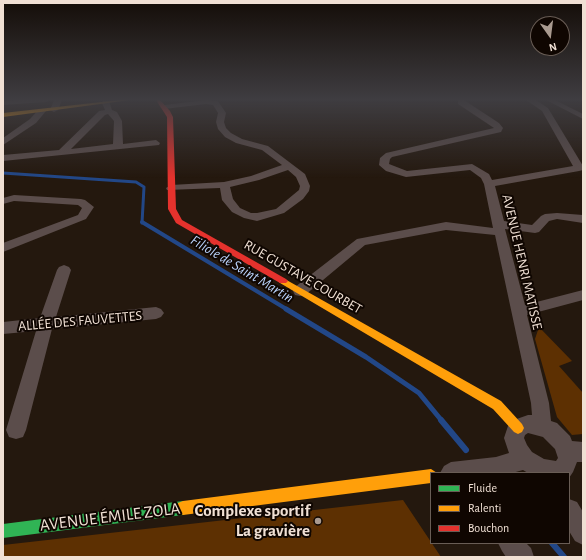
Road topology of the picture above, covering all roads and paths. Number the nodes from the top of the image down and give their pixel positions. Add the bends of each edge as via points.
1 (26, 126) edge
2 (89, 126) edge
3 (118, 126) edge
4 (170, 126) edge
5 (221, 126) edge
6 (497, 126) edge
7 (557, 126) edge
8 (3, 142) edge
9 (156, 143) dead end
10 (118, 146) junction
11 (569, 150) junction
12 (62, 152) junction
13 (583, 153) edge
14 (3, 158) edge
15 (289, 166) junction
16 (581, 169) edge
17 (489, 184) junction
18 (224, 185) junction
19 (171, 188) junction
20 (3, 201) edge
21 (583, 219) edge
22 (499, 228) junction
23 (3, 248) edge
24 (64, 270) dead end
25 (300, 291) junction
26 (583, 295) edge
27 (519, 312) junction
28 (156, 313) dead end
29 (46, 324) junction
30 (3, 328) edge
31 (542, 426) junction
32 (518, 428) junction
33 (16, 430) dead end
34 (575, 451) edge
35 (525, 459) junction
36 (458, 472) edge
37 (555, 472) edge
38 (430, 476) edge
39 (570, 512) edge
40 (3, 531) edge
41 (583, 533) edge
42 (511, 544) edge
43 (522, 557) edge

1 - 8 street
2 - 12 street
3 - 10 street
4 - 19 street, RUE GUSTAVE COURBET
5 - 15 street via 228,135 264,148
6 - 17 street via 498,130 390,155 385,158 384,165 406,174 464,166 485,176
7 - 11 street, AVENUE HENRI MATISSE
9 - 10 street
10 - 12 street
11 - 13 street
11 - 16 street, AVENUE HENRI MATISSE
12 - 14 street
15 - 18 street
15 - 18 street via 301,176 304,191 280,210 268,215 248,216 236,210 228,200
16 - 17 street, AVENUE HENRI MATISSE
17 - 22 street, AVENUE HENRI MATISSE
18 - 19 street
19 - 25 street, RUE GUSTAVE COURBET via 172,209 179,221
20 - 23 street via 14,198 81,202 88,207 82,217
21 - 22 street via 557,216 545,218 535,229
22 - 25 street via 446,226 361,242
22 - 27 street, AVENUE HENRI MATISSE
24 - 29 street
25 - 32 street, RUE GUSTAVE COURBET via 498,405
26 - 27 street
27 - 31 street, AVENUE HENRI MATISSE via 540,403
28 - 29 street, ALLÉE DES FAUVETTES
29 - 30 street, ALLÉE DES FAUVETTES
29 - 33 street
31 - 32 street via 528,424
31 - 34 street
32 - 35 street via 514,438
34 - 37 street via 562,470
35 - 36 street via 496,467
35 - 37 street via 540,470
38 - 40 street, AVENUE ÉMILE ZOLA
39 - 41 street
42 - 43 street

